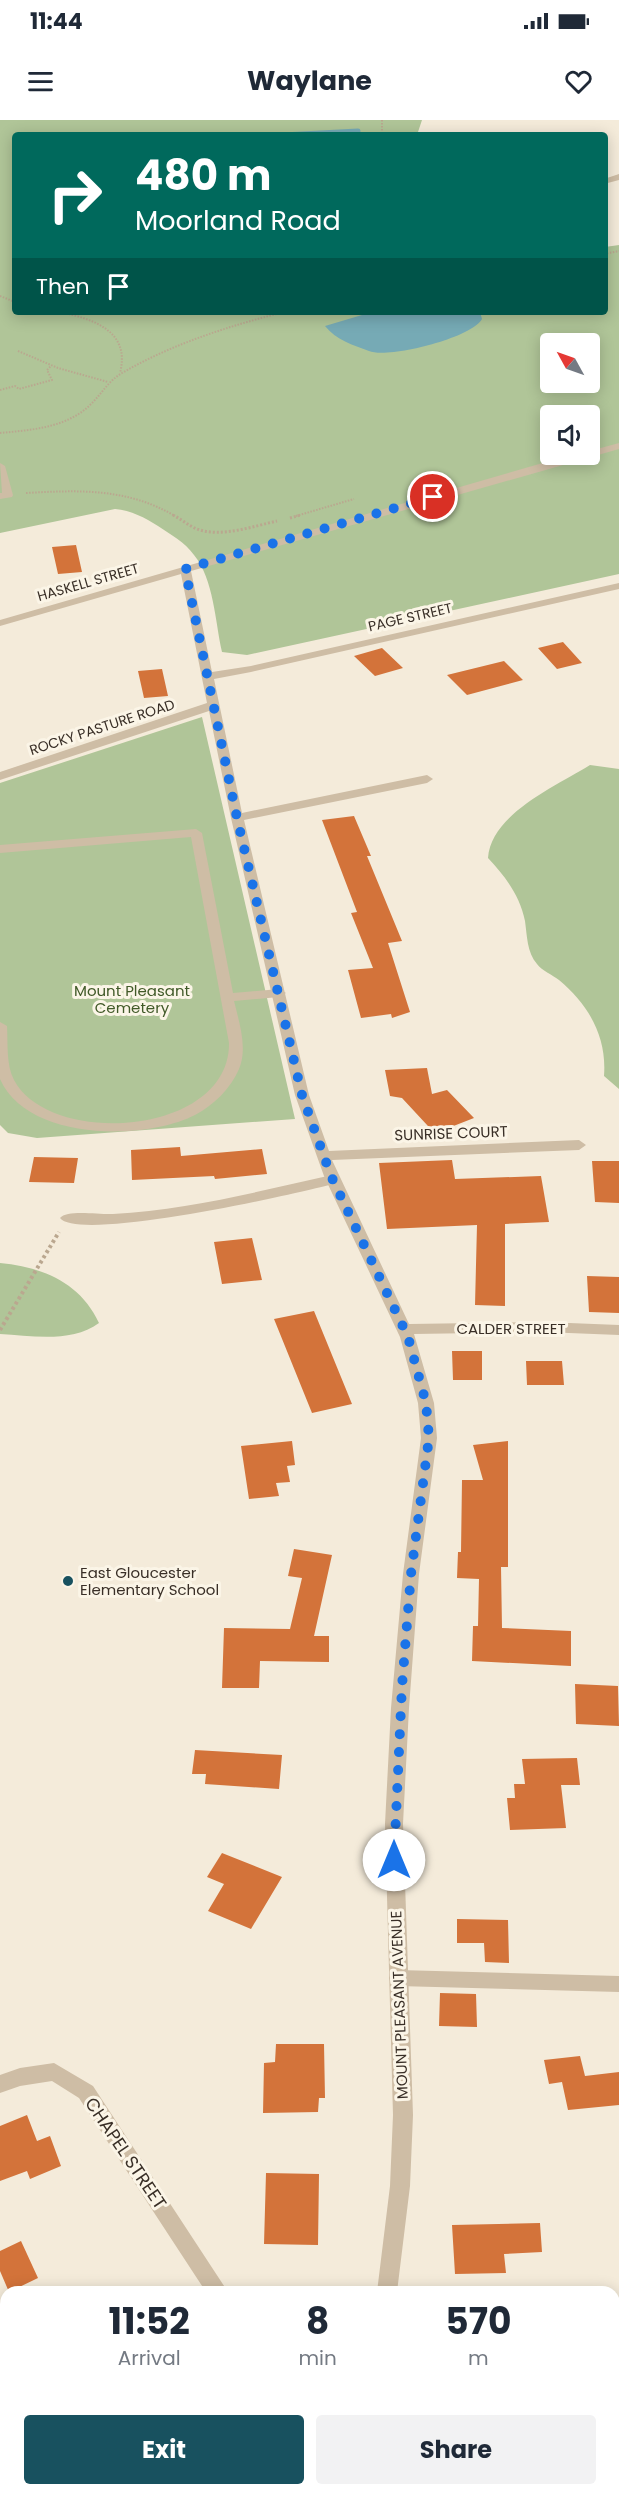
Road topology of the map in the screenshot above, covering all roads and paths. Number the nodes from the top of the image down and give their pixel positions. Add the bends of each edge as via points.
1 (74, 315) edge
2 (273, 315) edge
3 (18, 351) dead end
4 (51, 366) junction
5 (120, 374) junction
6 (109, 382) junction
7 (0, 390) edge
8 (0, 433) edge
9 (619, 446) edge
10 (600, 451) edge
11 (549, 465) edge
12 (0, 466) edge
13 (4, 495) edge
14 (391, 509) junction
15 (289, 518) dead end
16 (277, 521) dead end
17 (185, 569) junction
18 (619, 586) edge
19 (0, 623) edge
20 (208, 676) junction
21 (214, 705) junction
22 (0, 776) edge
23 (427, 779) dead end
24 (237, 818) junction
25 (0, 849) edge
26 (279, 993) junction
27 (227, 998) junction
28 (0, 1026) edge
29 (579, 1144) dead end
30 (323, 1156) junction
31 (333, 1180) junction
32 (67, 1218) joint
33 (404, 1329) junction
34 (0, 1330) edge
35 (619, 1330) edge
36 (398, 1978) junction
37 (619, 1984) edge
38 (0, 2084) edge
39 (214, 2286) edge
40 (388, 2286) edge

1 - 5 path via 107,327 118,343
2 - 5 path via 203,335
3 - 4 path
4 - 6 path
4 - 7 path via 47,370 52,380
5 - 6 path
6 - 8 path via 83,412 65,421
9 - 10 street, HASKELL STREET
11 - 14 street, HASKELL STREET
12 - 13 street
13 - 16 path via 82,490 117,494 161,508 207,531
14 - 15 path via 358,499
14 - 17 street, HASKELL STREET
17 - 19 street, HASKELL STREET
17 - 20 street, MOUNT PLEASANT AVENUE
18 - 20 street, PAGE STREET
20 - 21 street, MOUNT PLEASANT AVENUE
21 - 22 street, ROCKY PASTURE ROAD
21 - 24 street, MOUNT PLEASANT AVENUE
23 - 24 street
24 - 26 street, MOUNT PLEASANT AVENUE
25 - 27 street via 196,833
26 - 27 street
26 - 30 street, MOUNT PLEASANT AVENUE via 302,1095
27 - 28 street via 236,1051 225,1082 194,1108 140,1126 79,1125 51,1117 29,1104 6,1077
29 - 30 street, SUNRISE COURT
30 - 31 street, MOUNT PLEASANT AVENUE
31 - 32 street via 179,1213 112,1220
31 - 33 street, MOUNT PLEASANT AVENUE
32 - 34 path
33 - 35 street, CALDER STREET
33 - 36 street, MOUNT PLEASANT AVENUE via 426,1403 429,1438 411,1574 400,1708 394,1824
36 - 37 street
36 - 40 street, MOUNT PLEASANT AVENUE via 402,2138
38 - 39 street, CHAPEL STREET via 54,2072 86,2092

